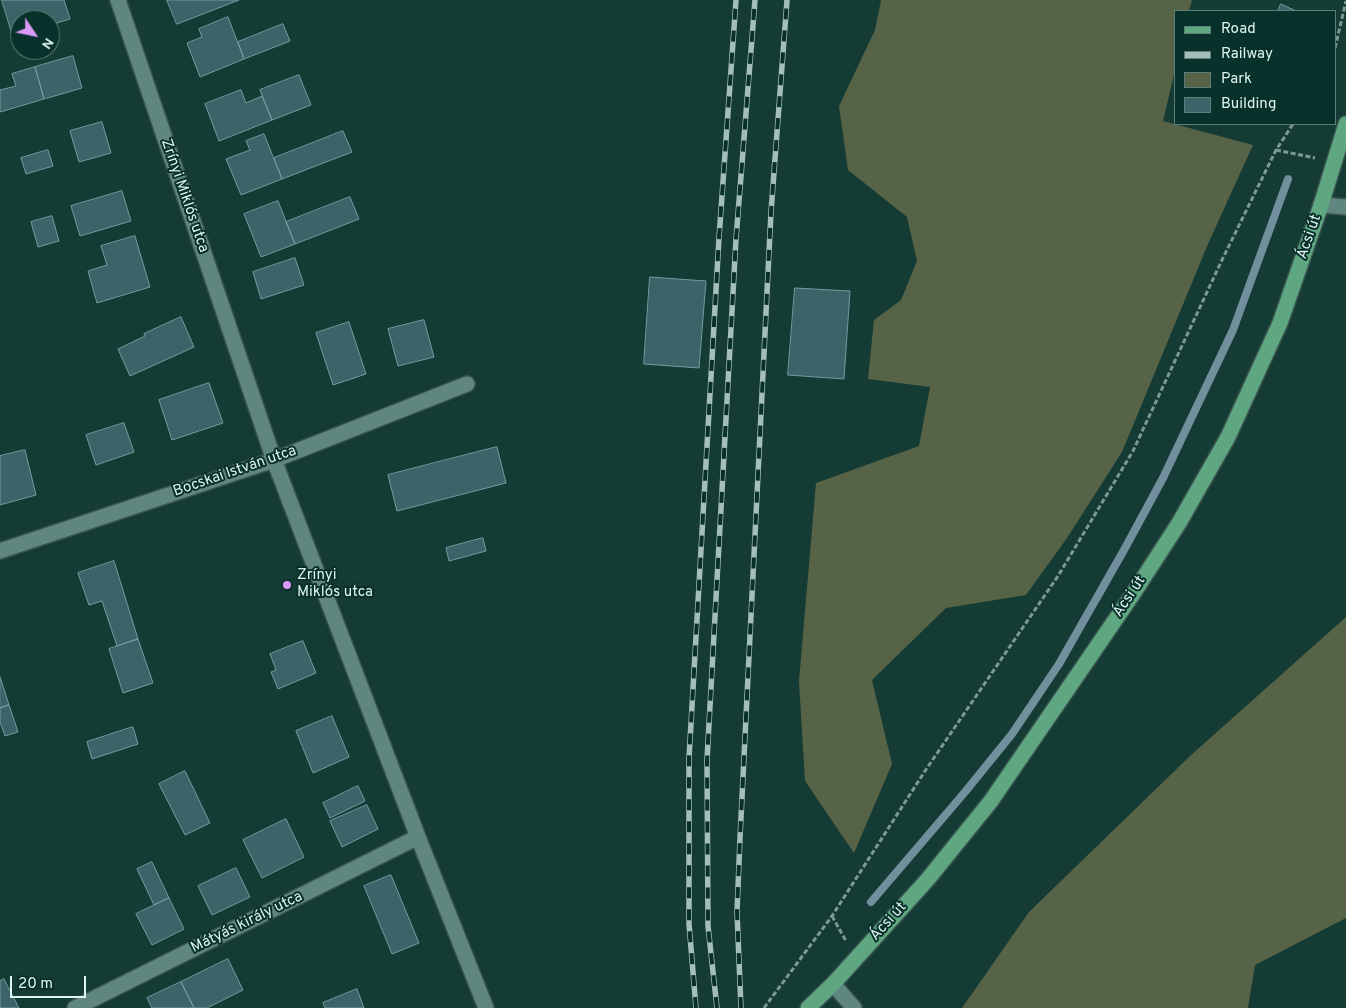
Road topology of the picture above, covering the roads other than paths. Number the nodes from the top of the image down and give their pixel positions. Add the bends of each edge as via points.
1 (118, 0) edge
2 (1346, 124) edge
3 (1321, 205) junction
4 (1346, 207) edge
5 (467, 384) dead end
6 (274, 460) junction
7 (0, 551) edge
8 (418, 837) junction
9 (833, 984) junction
10 (75, 1008) edge
11 (486, 1008) edge
12 (808, 1008) edge
13 (854, 1008) edge

1 - 6 street, Zrínyi Miklós utca
2 - 3 main road, Ácsi út
3 - 4 street
3 - 9 main road, Ácsi út via 1280,323 1228,437 1179,523 991,801 928,879
5 - 6 street, Bocskai István utca
6 - 7 street, Bocskai István utca
6 - 8 street, Zrínyi Miklós utca
8 - 10 street, Mátyás király utca
8 - 11 street, Zrínyi Miklós utca
9 - 12 main road, Ácsi út
9 - 13 street

